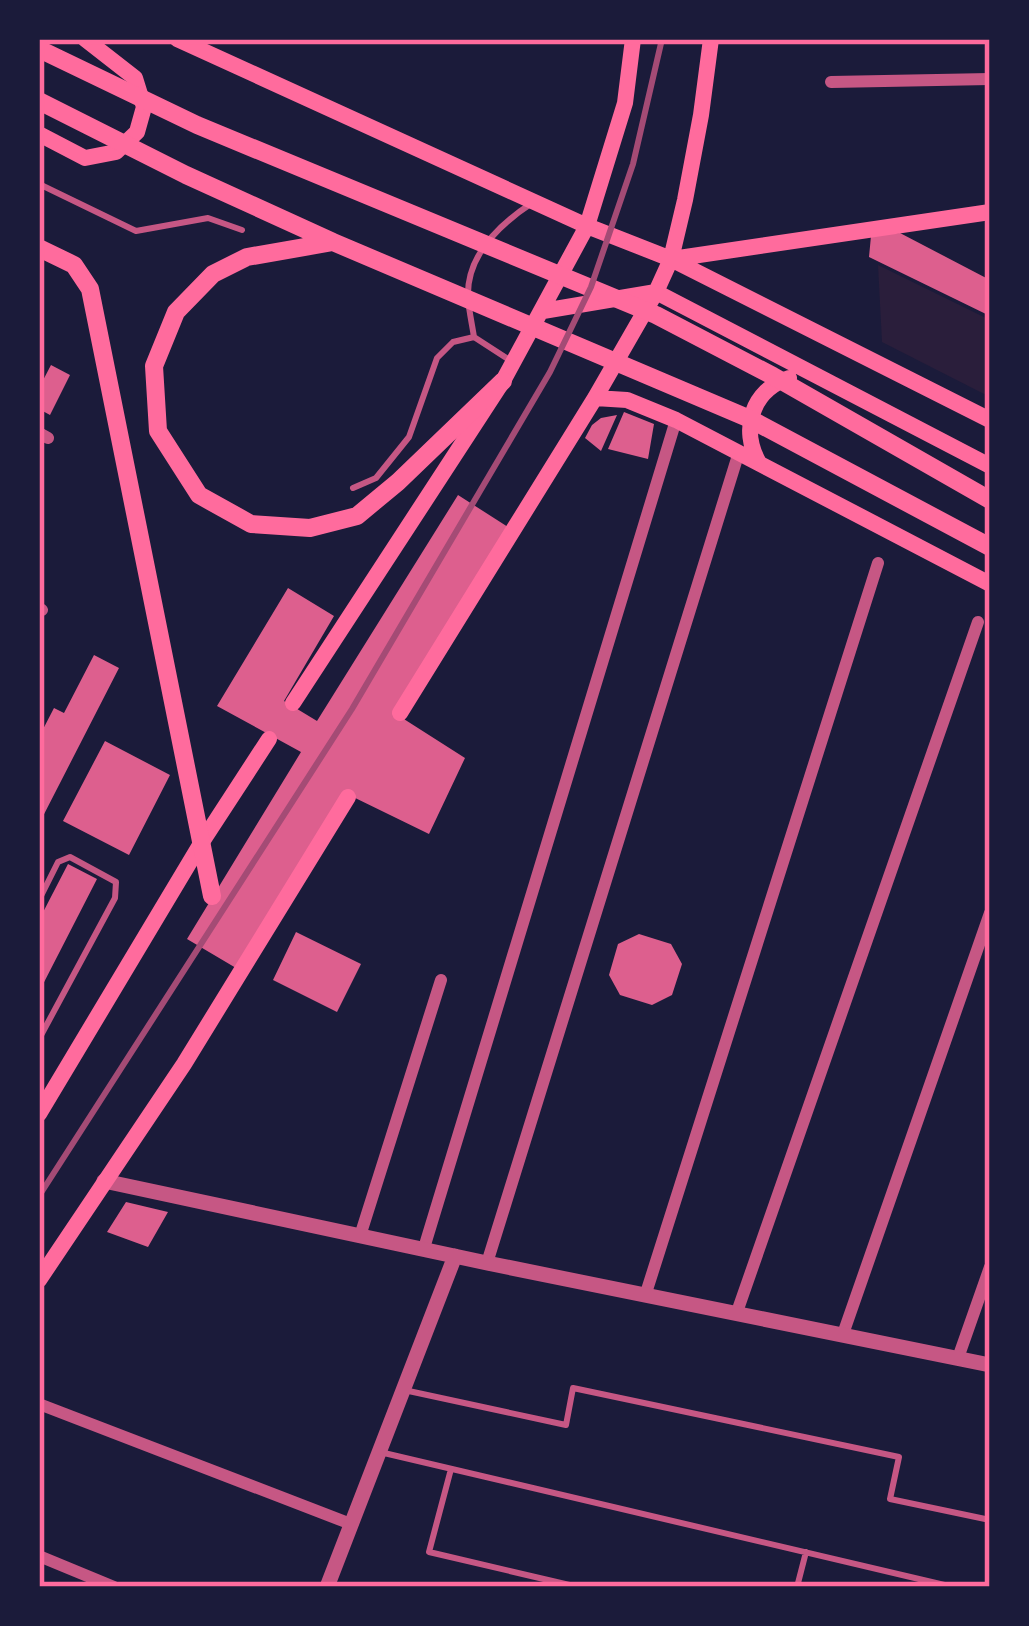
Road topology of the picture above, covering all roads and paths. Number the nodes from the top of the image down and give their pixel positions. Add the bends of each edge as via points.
1 (86, 39) edge
2 (177, 39) edge
3 (633, 39) edge
4 (711, 39) edge
5 (39, 49) edge
6 (990, 79) edge
7 (831, 82) dead end
8 (39, 101) edge
9 (39, 134) edge
10 (39, 184) edge
11 (534, 202) junction
12 (990, 212) edge
13 (587, 226) junction
14 (242, 230) dead end
15 (333, 242) junction
16 (39, 248) edge
17 (671, 259) junction
18 (656, 292) junction
19 (543, 311) junction
20 (474, 337) junction
21 (514, 363) junction
22 (814, 374) junction
23 (503, 381) junction
24 (595, 398) junction
25 (676, 420) junction
26 (990, 421) edge
27 (739, 452) junction
28 (759, 463) junction
29 (990, 466) edge
30 (353, 488) dead end
31 (990, 500) edge
32 (990, 547) edge
33 (878, 563) dead end
34 (990, 584) edge
35 (978, 622) dead end
36 (293, 703) dead end
37 (400, 713) dead end
38 (269, 739) dead end
39 (348, 797) dead end
40 (200, 845) junction
41 (212, 896) dead end
42 (39, 900) edge
43 (990, 913) edge
44 (441, 980) dead end
45 (39, 1039) edge
46 (46, 1084) edge
47 (39, 1114) edge
48 (104, 1181) junction
49 (360, 1236) junction
50 (424, 1248) junction
51 (455, 1256) junction
52 (487, 1263) junction
53 (990, 1267) edge
54 (39, 1280) edge
55 (646, 1293) junction
56 (737, 1312) junction
57 (843, 1334) junction
58 (958, 1358) junction
59 (990, 1364) edge
60 (404, 1390) junction
61 (39, 1404) edge
62 (380, 1452) junction
63 (451, 1469) junction
64 (990, 1520) edge
65 (351, 1524) junction
66 (806, 1552) junction
67 (39, 1556) edge
68 (114, 1587) edge
69 (327, 1587) edge
70 (578, 1587) edge
71 (797, 1587) edge
72 (953, 1587) edge

1 - 9 main road via 135,78 143,107 137,132 116,152 85,158
2 - 11 main road
3 - 13 main road via 625,103
4 - 17 main road
5 - 31 highway via 197,125 656,315
6 - 7 street
8 - 15 highway
10 - 14 lane via 136,231 208,218
11 - 13 main road
11 - 20 lane via 502,224 479,255 467,293
12 - 17 main road
13 - 17 main road
13 - 19 main road
15 - 23 highway via 247,257 213,274 176,312 154,366 158,431 200,495 251,524 310,528 356,516
15 - 32 highway via 750,419
16 - 40 highway via 74,265 90,289
17 - 18 main road
17 - 26 main road
18 - 19 main road
18 - 22 main road
18 - 24 main road
19 - 21 main road
20 - 21 lane
20 - 30 lane via 437,358 409,437 376,478
21 - 23 main road
22 - 28 main road via 772,384 753,410 750,438
22 - 29 main road
23 - 36 main road
24 - 25 main road via 627,400
24 - 37 main road
25 - 27 main road
25 - 50 street
27 - 28 main road
27 - 52 street
28 - 34 main road
33 - 55 street
35 - 56 street
38 - 40 main road
39 - 48 main road
40 - 41 highway
40 - 46 main road
42 - 45 lane via 58,862 70,857 116,882 115,898
43 - 57 street
44 - 49 street
46 - 47 main road
48 - 49 street
48 - 54 main road
49 - 50 street
50 - 51 street
51 - 52 street
51 - 60 street
52 - 55 street
53 - 58 street
55 - 56 street
56 - 57 street
57 - 58 street
58 - 59 street
60 - 62 street
60 - 64 lane via 566,1424 573,1388 899,1457 890,1499
61 - 65 street
62 - 63 lane
62 - 65 street
63 - 66 lane
63 - 70 lane via 429,1552
65 - 69 street
66 - 71 lane
66 - 72 lane
67 - 68 street

